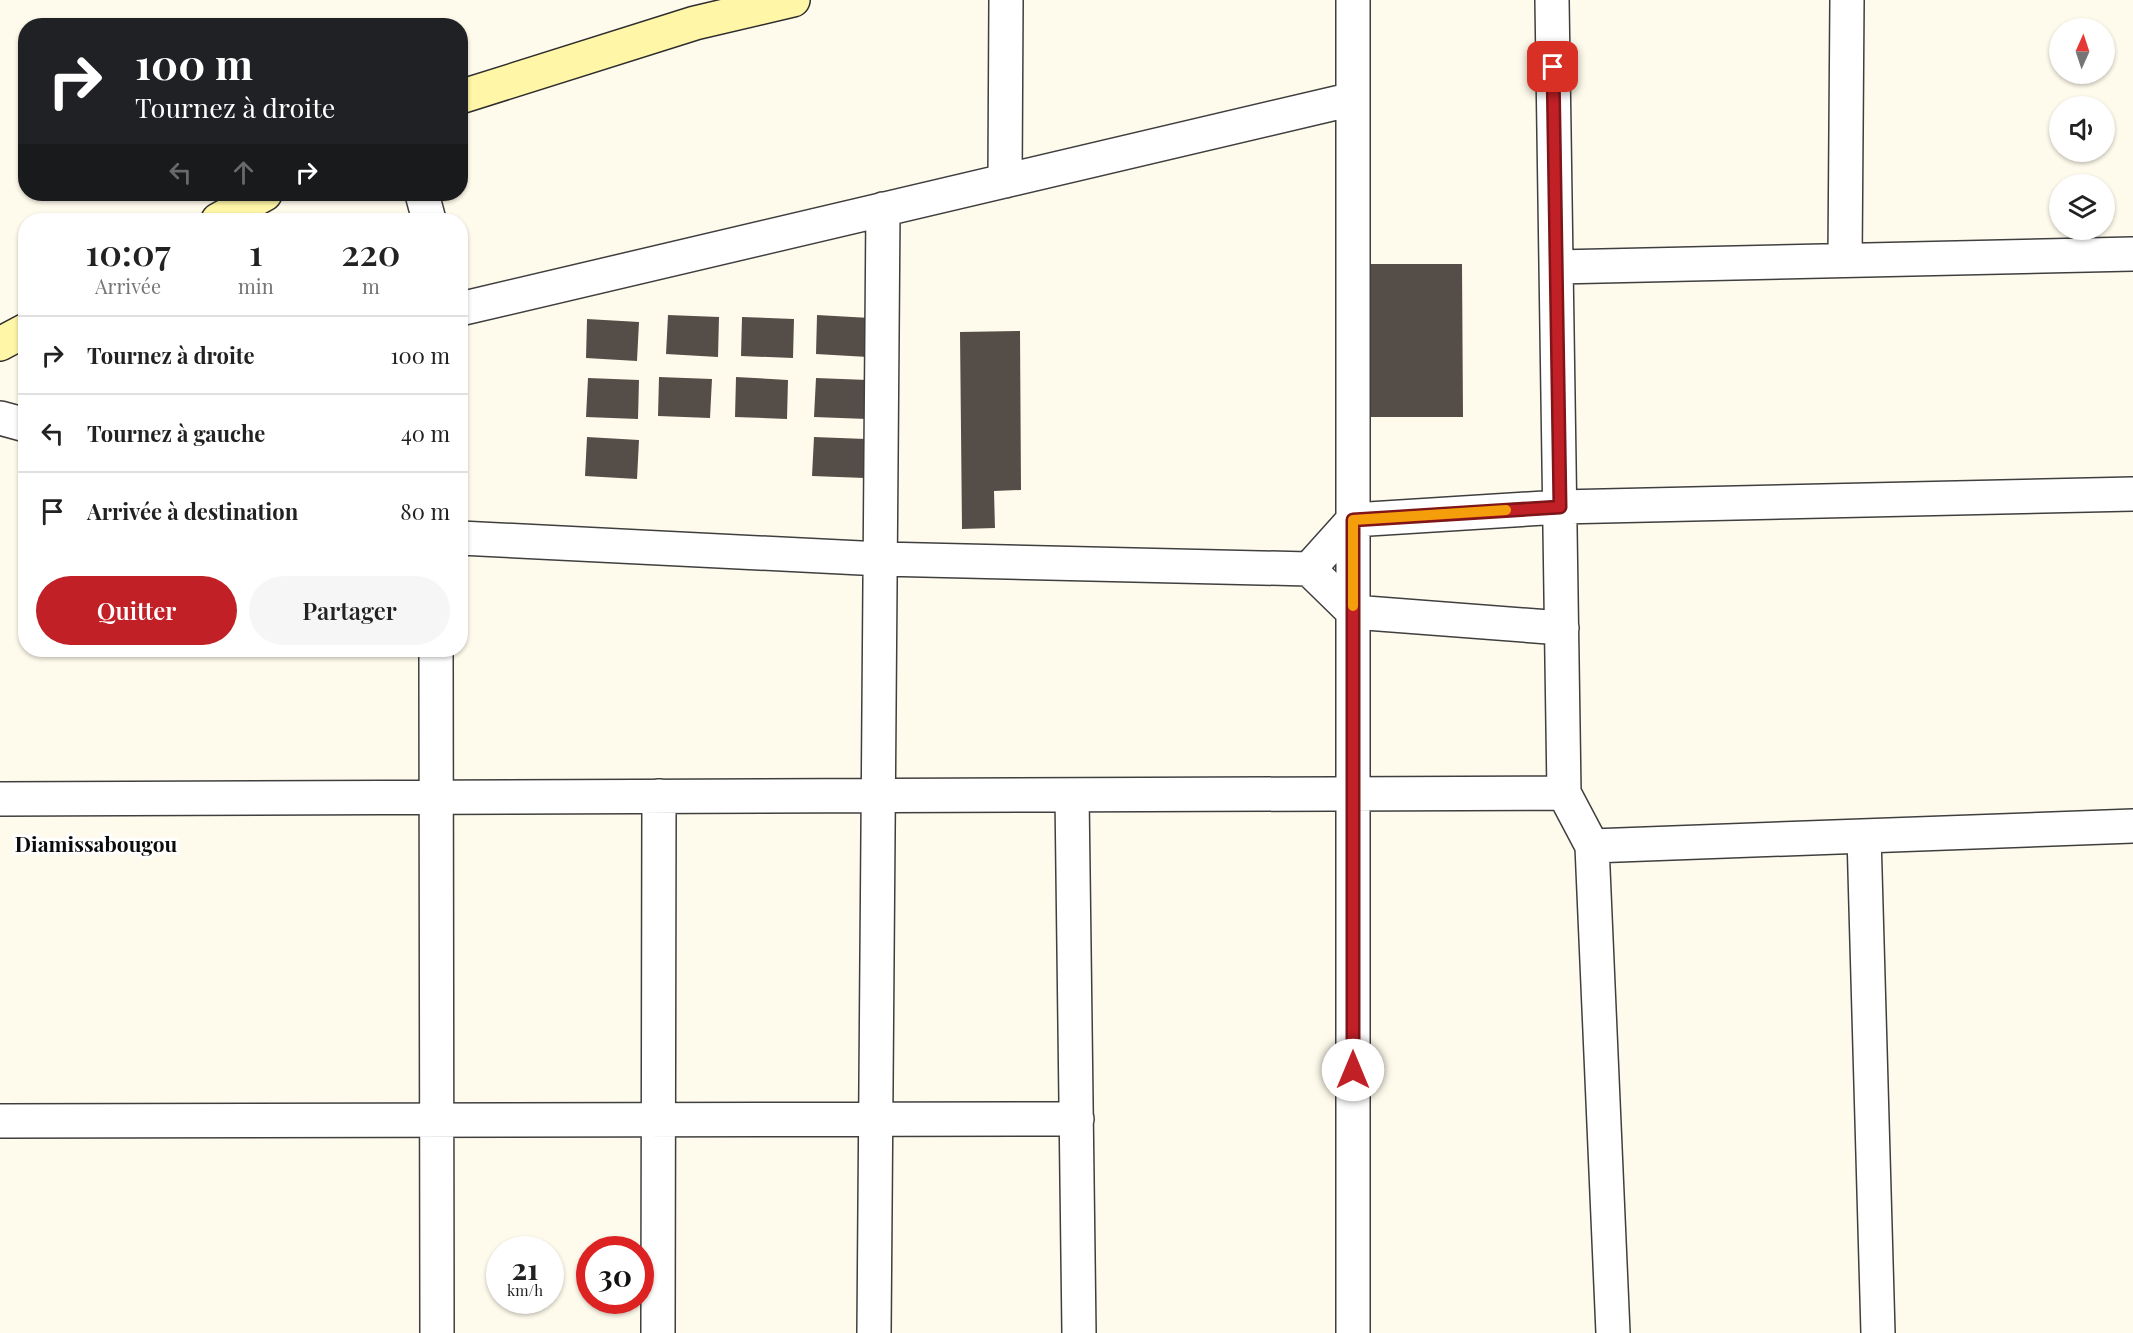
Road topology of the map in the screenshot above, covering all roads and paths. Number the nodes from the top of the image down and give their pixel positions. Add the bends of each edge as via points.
1 (793, 0) edge
2 (1006, 0) edge
3 (1353, 0) edge
4 (1552, 0) edge
5 (1846, 0) edge
6 (468, 94) edge
7 (1353, 99) junction
8 (1005, 181) junction
9 (252, 201) edge
10 (883, 209) junction
11 (231, 213) edge
12 (2133, 254) edge
13 (1845, 260) junction
14 (1557, 267) junction
15 (468, 307) edge
16 (18, 334) edge
17 (0, 344) edge
18 (0, 418) edge
19 (18, 423) edge
20 (2133, 494) edge
21 (1560, 507) junction
22 (1353, 520) junction
23 (468, 538) edge
24 (881, 559) junction
25 (1308, 570) junction
26 (1353, 612) junction
27 (1562, 628) junction
28 (436, 657) edge
29 (1564, 793) junction
30 (1353, 794) junction
31 (879, 795) junction
32 (1072, 795) junction
33 (659, 796) junction
34 (436, 797) junction
35 (0, 799) edge
36 (2133, 826) edge
37 (1864, 836) junction
38 (1592, 846) junction
39 (876, 1119) junction
40 (1077, 1119) junction
41 (436, 1120) junction
42 (658, 1120) junction
43 (0, 1121) edge
44 (437, 1333) edge
45 (658, 1333) edge
46 (874, 1333) edge
47 (1079, 1333) edge
48 (1353, 1333) edge
49 (1613, 1333) edge
50 (1878, 1333) edge

1 - 6 main road via 695,23
2 - 8 street
3 - 7 street
4 - 14 street
5 - 13 street
7 - 8 street
7 - 22 street
8 - 10 street
9 - 11 main road
10 - 15 street
10 - 24 street
12 - 13 street
13 - 14 street
14 - 21 street
16 - 17 main road
18 - 19 street
20 - 21 street
21 - 22 street
21 - 27 street
22 - 25 street
22 - 26 street
23 - 24 street
24 - 25 street
24 - 31 street
25 - 26 street
26 - 27 street
26 - 30 street
27 - 29 street
28 - 34 street
29 - 30 street
29 - 38 street
30 - 32 street
30 - 48 street
31 - 32 street
31 - 33 street
31 - 39 street
32 - 40 street
33 - 34 street
33 - 42 street
34 - 35 street
34 - 41 street
36 - 37 street
37 - 38 street
37 - 50 street
38 - 49 street
39 - 40 street
39 - 42 street
39 - 46 street
40 - 47 street
41 - 42 street
41 - 43 street
41 - 44 street
42 - 45 street

